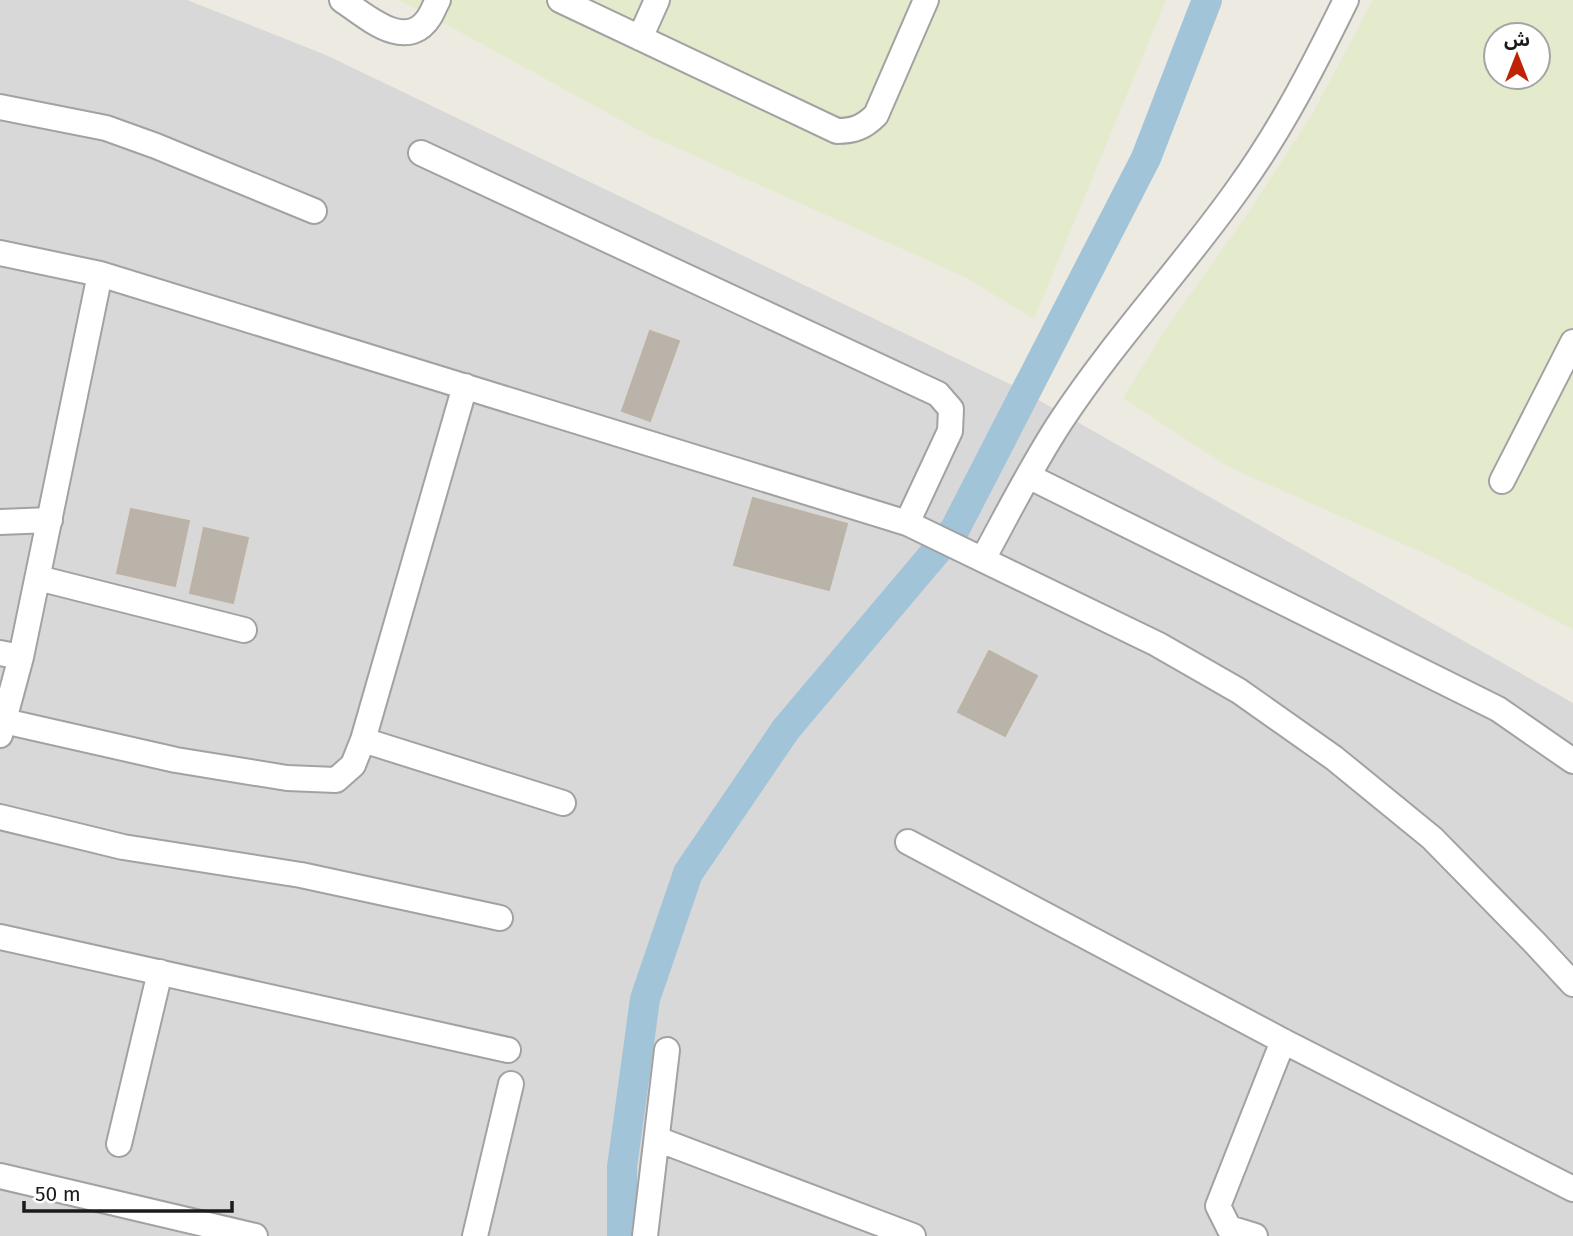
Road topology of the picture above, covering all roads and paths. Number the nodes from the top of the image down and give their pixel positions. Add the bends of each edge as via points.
1 (342, 0) edge
2 (438, 0) edge
3 (560, 0) edge
4 (657, 0) edge
5 (926, 0) edge
6 (1346, 0) edge
7 (640, 38) junction
8 (0, 107) edge
9 (421, 153) dead end
10 (314, 211) dead end
11 (0, 253) edge
12 (100, 275) junction
13 (1573, 342) edge
14 (466, 386) junction
15 (1028, 476) junction
16 (1502, 481) dead end
17 (50, 520) junction
18 (0, 522) edge
19 (907, 523) junction
20 (976, 556) junction
21 (38, 578) junction
22 (244, 630) dead end
23 (10, 655) edge
24 (2, 728) edge
25 (363, 740) junction
26 (1573, 761) edge
27 (563, 803) dead end
28 (0, 817) edge
29 (908, 842) dead end
30 (500, 918) dead end
31 (0, 937) edge
32 (160, 972) junction
33 (1573, 984) edge
34 (1283, 1041) junction
35 (508, 1049) dead end
36 (667, 1050) dead end
37 (511, 1084) dead end
38 (657, 1139) junction
39 (119, 1144) dead end
40 (0, 1176) edge
41 (1573, 1189) edge
42 (255, 1236) edge
43 (475, 1236) edge
44 (645, 1236) edge
45 (913, 1236) edge
46 (1255, 1236) edge

1 - 2 street via 398,32 423,24
3 - 7 street
4 - 7 street
5 - 7 street via 876,115 848,131 837,131
6 - 15 street via 1268,145 1095,374
8 - 10 street via 106,128
9 - 19 street via 938,394 951,409 950,431
11 - 12 street
12 - 14 street
12 - 17 street
13 - 16 street
14 - 19 street
14 - 25 street
15 - 20 street
15 - 26 street via 1497,709
17 - 18 street
17 - 21 street
19 - 20 street
20 - 33 street via 1157,645 1238,691 1334,758 1432,838
21 - 22 street
21 - 23 street
23 - 24 street
24 - 25 street via 287,778 336,780 353,765
25 - 27 street
28 - 30 street via 123,848 301,875
29 - 34 street
31 - 32 street
32 - 35 street
32 - 39 street
34 - 41 street
34 - 46 street via 1218,1206 1229,1228
36 - 38 street
37 - 43 street
38 - 44 street
38 - 45 street
40 - 42 street

